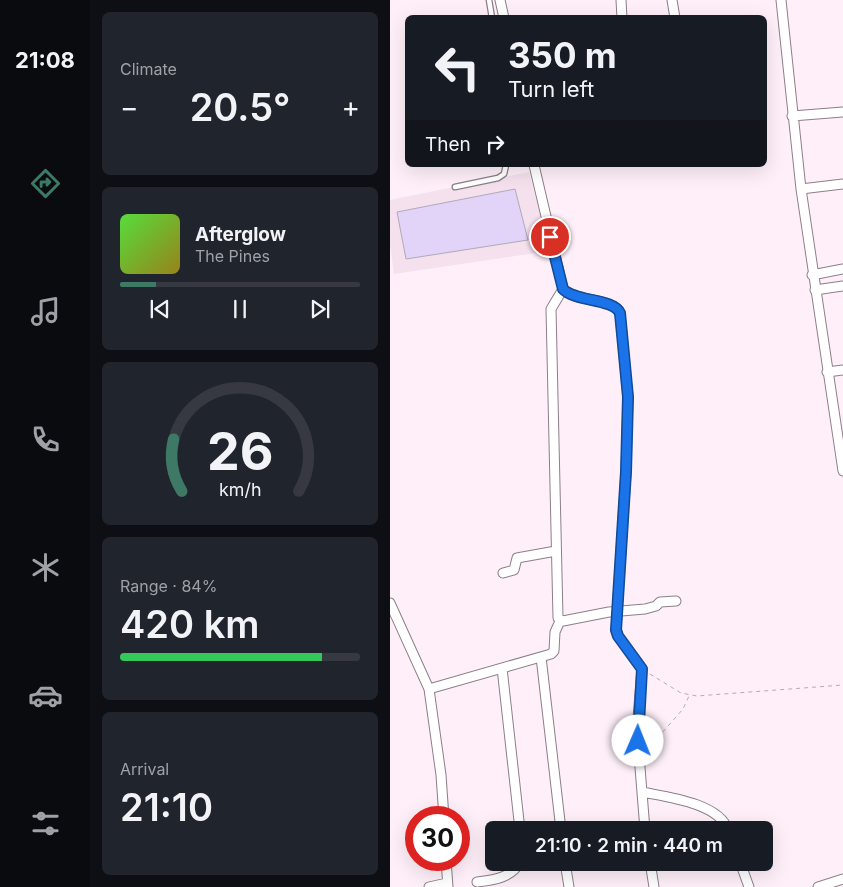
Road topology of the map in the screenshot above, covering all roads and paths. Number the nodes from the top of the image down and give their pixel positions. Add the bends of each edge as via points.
1 (489, 0) edge
2 (500, 0) edge
3 (621, 0) edge
4 (672, 0) edge
5 (780, 0) edge
6 (492, 15) edge
7 (503, 15) edge
8 (622, 15) edge
9 (674, 15) edge
10 (843, 112) edge
11 (792, 116) junction
12 (506, 167) edge
13 (534, 167) edge
14 (843, 184) edge
15 (455, 187) dead end
16 (801, 189) junction
17 (843, 269) edge
18 (812, 275) junction
19 (843, 286) edge
20 (563, 289) junction
21 (815, 290) junction
22 (843, 370) edge
23 (827, 372) junction
24 (843, 470) edge
25 (556, 551) junction
26 (503, 573) dead end
27 (676, 601) dead end
28 (390, 603) edge
29 (617, 612) junction
30 (560, 620) junction
31 (541, 657) junction
32 (502, 668) junction
33 (642, 669) junction
34 (843, 685) edge
35 (429, 689) junction
36 (689, 696) junction
37 (639, 752) junction
38 (642, 792) junction
39 (443, 806) edge
40 (519, 821) edge
41 (560, 821) edge
42 (644, 821) edge
43 (724, 821) edge
44 (446, 871) edge
45 (514, 871) edge
46 (566, 871) edge
47 (651, 871) edge
48 (743, 871) edge
49 (843, 879) edge
50 (477, 882) dead end
51 (447, 885) edge
52 (429, 887) edge
53 (569, 887) edge
54 (654, 887) edge
55 (749, 887) edge
56 (818, 887) edge

1 - 6 lane
2 - 7 street
3 - 8 street
4 - 9 street
5 - 11 street
10 - 11 street
11 - 16 street
12 - 15 lane via 504,174 498,178
13 - 20 street
14 - 16 street
16 - 18 street
17 - 18 street
18 - 21 street
19 - 21 street
20 - 25 street via 551,309
20 - 29 street via 570,294 614,306 620,313 628,397
21 - 23 street
22 - 23 street
23 - 24 street
25 - 26 street via 517,558 514,570
25 - 30 street via 557,616
27 - 29 street
28 - 35 street
29 - 30 street
29 - 33 street via 618,636
30 - 31 street via 555,632 554,651
31 - 32 street
31 - 41 street
32 - 35 street
32 - 40 street
33 - 36 path
33 - 37 street via 637,730
34 - 36 path
35 - 39 street
36 - 37 path via 683,709 647,750
37 - 38 street
38 - 42 street
38 - 43 street via 680,800 716,813
44 - 51 street
45 - 50 street via 497,879
46 - 53 street
47 - 54 street
48 - 55 street
49 - 56 street
51 - 52 street

